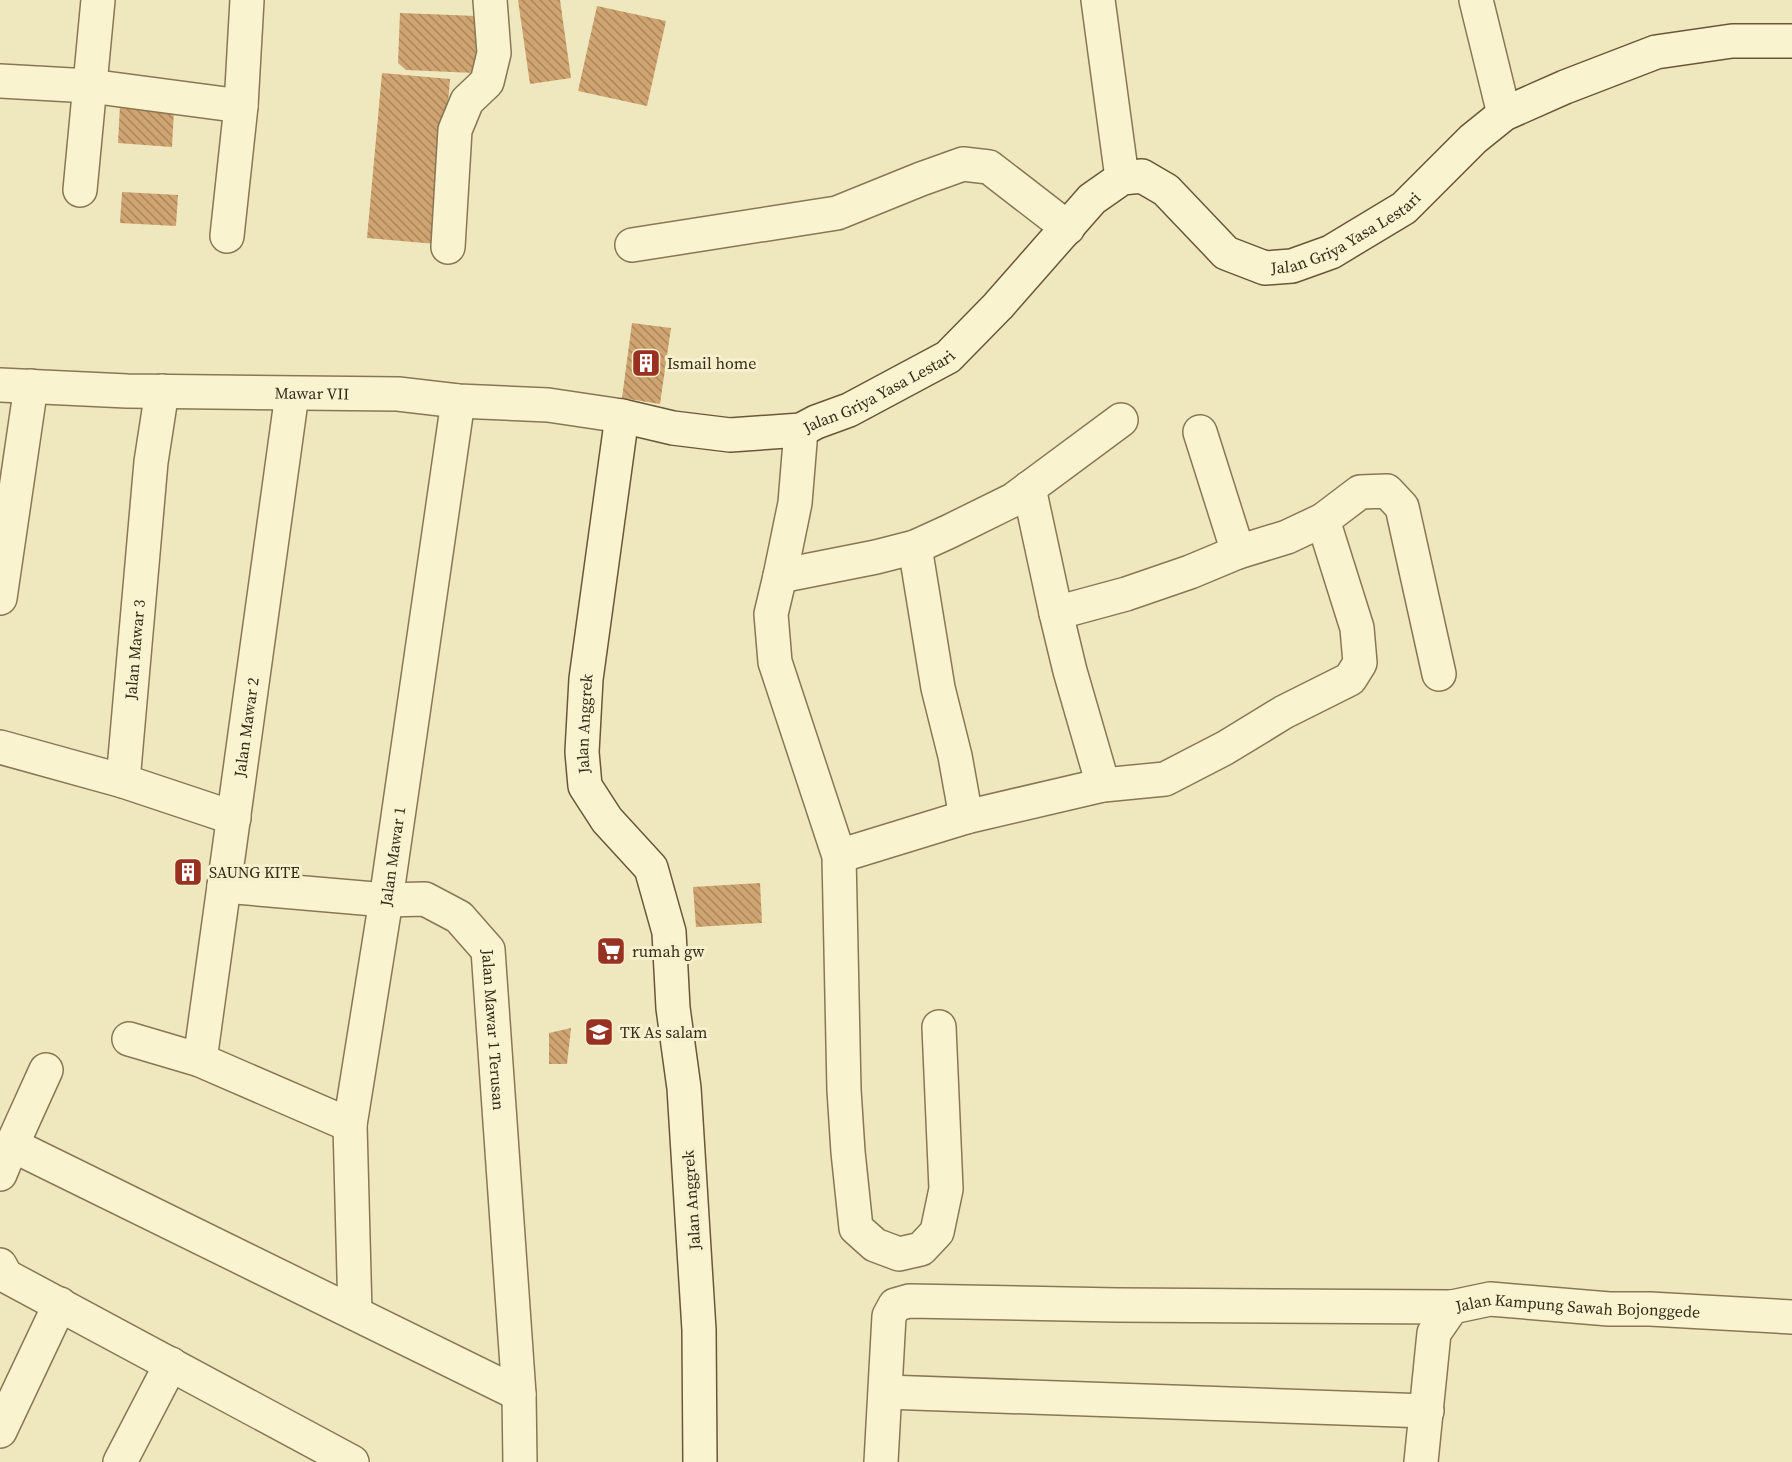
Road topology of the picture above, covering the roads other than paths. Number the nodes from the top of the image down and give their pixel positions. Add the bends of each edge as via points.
1 (99, 0) edge
2 (247, 0) edge
3 (490, 0) edge
4 (1098, 0) edge
5 (1476, 0) edge
6 (1792, 41) edge
7 (0, 81) edge
8 (90, 86) junction
9 (241, 106) junction
10 (1504, 114) junction
11 (1122, 178) junction
12 (81, 190) dead end
13 (1068, 228) junction
14 (227, 236) dead end
15 (633, 244) dead end
16 (448, 247) dead end
17 (16, 386) edge
18 (162, 391) junction
19 (292, 394) junction
20 (458, 401) junction
21 (622, 416) junction
22 (1121, 420) dead end
23 (801, 430) junction
24 (1200, 432) dead end
25 (1029, 488) junction
26 (1323, 520) junction
27 (915, 547) junction
28 (1238, 552) junction
29 (780, 576) junction
30 (0, 598) edge
31 (1056, 613) junction
32 (1439, 674) dead end
33 (0, 747) edge
34 (123, 781) junction
35 (1103, 785) junction
36 (966, 817) junction
37 (234, 818) junction
38 (839, 856) junction
39 (224, 886) junction
40 (386, 900) junction
41 (939, 1027) dead end
42 (129, 1039) dead end
43 (200, 1060) junction
44 (46, 1070) dead end
45 (350, 1125) junction
46 (6, 1160) edge
47 (0, 1265) edge
48 (60, 1304) junction
49 (1452, 1307) junction
50 (355, 1313) junction
51 (1792, 1317) edge
52 (171, 1364) junction
53 (886, 1392) junction
54 (519, 1394) junction
55 (1426, 1411) junction
56 (0, 1431) edge
57 (120, 1462) edge
58 (352, 1462) edge
59 (520, 1462) edge
60 (700, 1462) edge
61 (881, 1462) edge
62 (1421, 1462) edge

1 - 8 street
2 - 9 street
3 - 16 street via 494,53 487,82 467,100 455,130
4 - 11 street
5 - 10 street
6 - 10 street, Jalan Griya Yasa Lestari via 1732,41 1656,52
7 - 8 street
8 - 9 street
8 - 12 street
9 - 14 street
10 - 11 street, Jalan Griya Yasa Lestari via 1404,208 1331,252 1292,266 1265,268 1226,253 1166,190 1143,176
11 - 13 street, Jalan Griya Yasa Lestari via 1092,199
13 - 15 street via 989,167 963,164 837,213
13 - 23 street, Jalan Griya Yasa Lestari via 948,357 849,410
17 - 18 street, Mawar VII
17 - 30 street
18 - 19 street, Mawar VII
18 - 34 street, Jalan Mawar 3 via 151,462
19 - 20 street, Mawar VII via 398,394
19 - 37 street, Jalan Mawar 2
20 - 21 street, Mawar VII via 548,405
20 - 40 street, Jalan Mawar 1
21 - 23 street, Jalan Griya Yasa Lestari via 730,435
21 - 60 street, Jalan Anggrek via 586,680 582,752 585,786 607,820 651,868 669,932 673,1008 684,1088 699,1330
22 - 25 street
23 - 29 street via 795,503
24 - 28 street
25 - 27 street
25 - 31 street
26 - 28 street via 1287,537
26 - 32 street via 1360,492 1388,491 1402,507
26 - 35 street via 1357,628 1360,663 1350,679 1165,779
27 - 29 street
27 - 36 street via 938,688
28 - 31 street via 1137,591
29 - 38 street via 771,614 775,662
31 - 35 street
33 - 34 street
34 - 37 street
35 - 36 street
36 - 38 street
37 - 39 street, Jalan Mawar 2
38 - 41 street via 844,1090 856,1228 875,1245 899,1254 921,1249 938,1232 946,1189
39 - 40 street, Jalan Mawar 1 Terusan
39 - 43 street, Jalan Mawar 2
40 - 45 street, Jalan Mawar 1
40 - 54 street, Jalan Mawar 1 Terusan via 425,899 459,917 488,950
42 - 43 street
43 - 45 street
44 - 46 street
45 - 50 street, Jalan Mawar 1
46 - 50 street
47 - 48 street via 6,1276
48 - 52 street
48 - 56 street
49 - 51 street, Jalan Kampung Sawah Bojonggede via 1490,1299
49 - 53 street via 909,1301 895,1305 889,1316
49 - 55 street, Jalan Kampung Sawah Bojonggede via 1434,1333
50 - 54 street
52 - 57 street
52 - 58 street
53 - 55 street
53 - 61 street
54 - 59 street, Jalan Mawar 1 Terusan
55 - 62 street, Jalan Kampung Sawah Bojonggede

